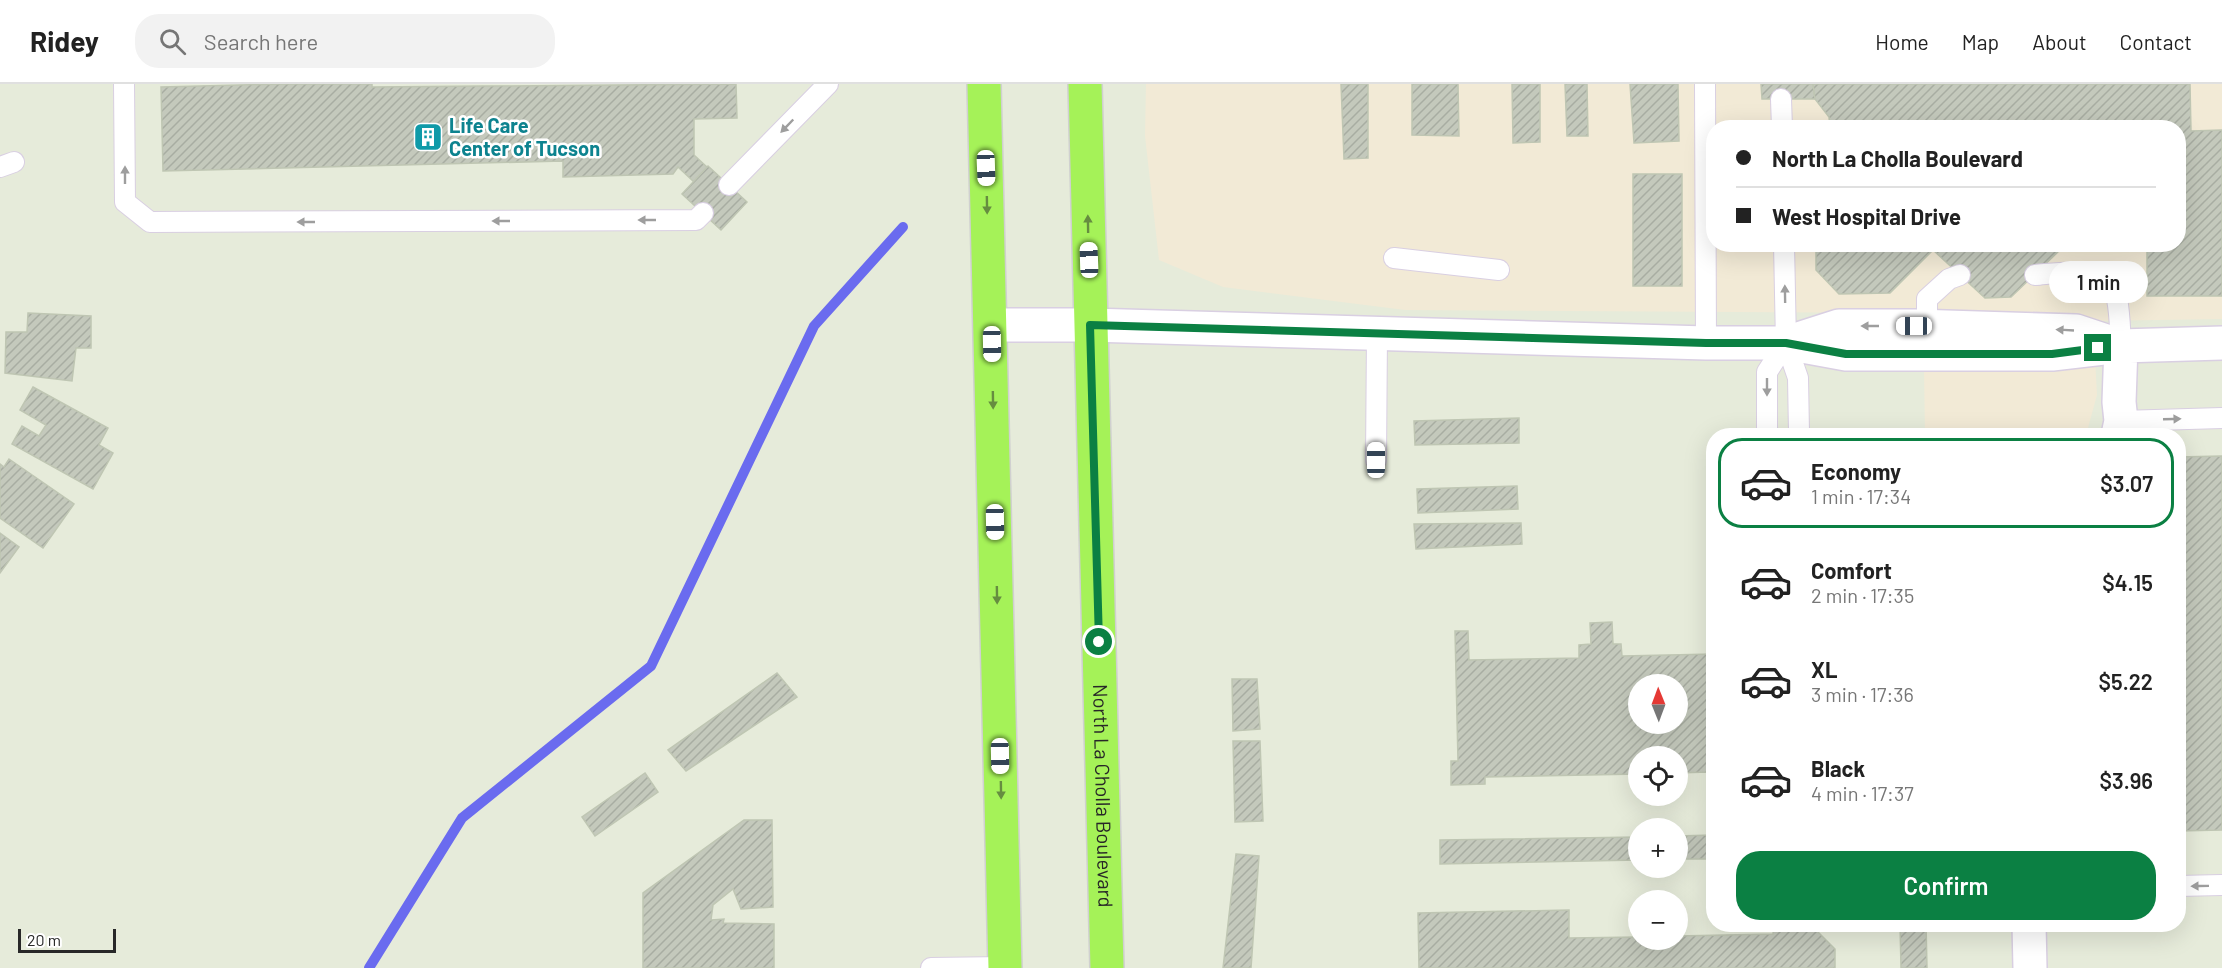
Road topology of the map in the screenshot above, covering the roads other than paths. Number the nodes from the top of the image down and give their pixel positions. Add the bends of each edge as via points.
1 (124, 84) edge
2 (828, 84) edge
3 (984, 84) edge
4 (1085, 84) edge
5 (1705, 84) edge
6 (1781, 99) dead end
7 (1782, 120) edge
8 (729, 185) dead end
9 (703, 213) dead end
10 (1784, 252) edge
11 (1394, 258) dead end
12 (1498, 270) dead end
13 (1960, 275) dead end
14 (2035, 275) dead end
15 (991, 325) junction
16 (1090, 325) junction
17 (1927, 326) junction
18 (1377, 334) junction
19 (1706, 343) junction
20 (1786, 343) junction
21 (2222, 343) edge
22 (2121, 346) junction
23 (2222, 418) edge
24 (1767, 428) edge
25 (1799, 428) edge
26 (2120, 428) edge
27 (1376, 460) dead end
28 (2222, 885) edge
29 (2186, 886) edge
30 (2029, 932) edge
31 (931, 968) edge
32 (1005, 968) edge
33 (1107, 968) edge
34 (2030, 968) edge

9 -> 1 lane via 696,220 150,222 125,202
2 -> 8 lane
3 -> 15 main road
16 -> 4 main road, North La Cholla Boulevard
5 - 19 lane
6 - 7 lane
20 -> 10 lane
11 - 12 lane
13 - 17 lane via 1949,279 1927,299
14 - 22 lane via 2088,273 2107,281 2117,296
15 - 16 street
15 -> 32 main road
16 - 18 street
16 - 33 main road, North La Cholla Boulevard
17 -> 20 street via 1839,326
22 -> 17 street via 2076,331
18 - 19 street
18 - 27 lane
19 - 20 street
20 - 22 street via 1846,354 2052,354
20 -> 24 lane via 1767,372
20 - 25 lane via 1798,378
21 - 22 street
22 - 26 street
26 -> 23 lane
28 -> 29 lane
30 - 34 street
31 - 32 lane

